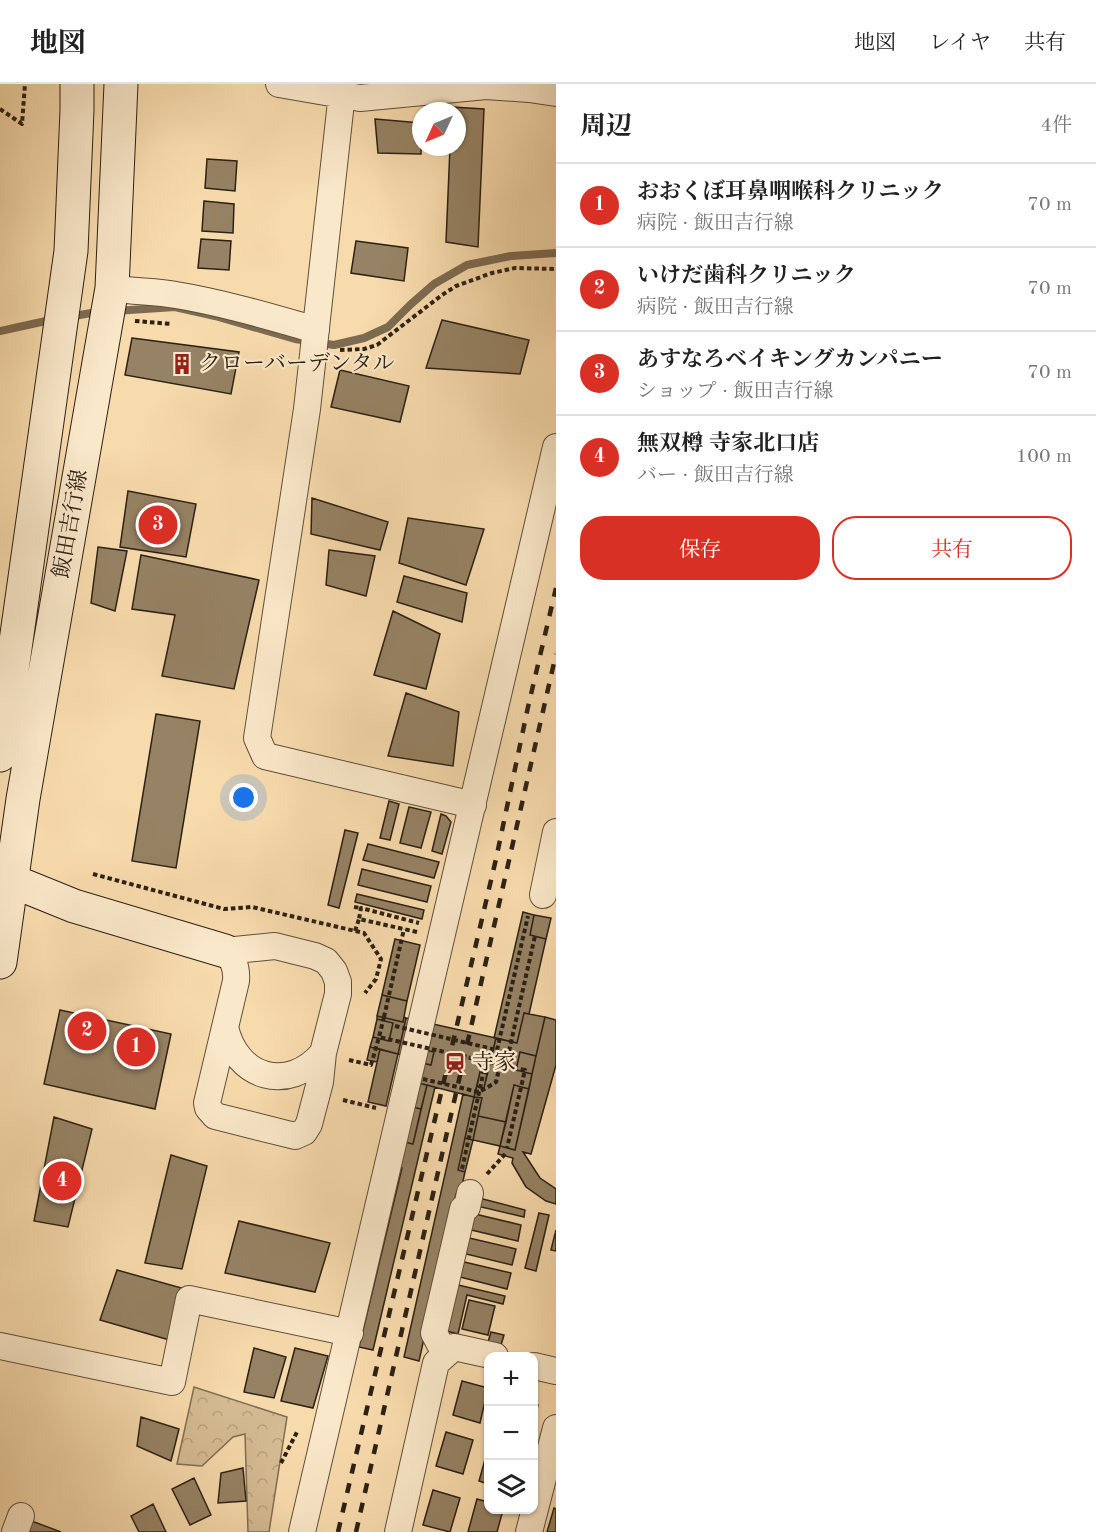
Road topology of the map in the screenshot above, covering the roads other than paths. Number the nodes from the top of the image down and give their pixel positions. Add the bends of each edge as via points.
1 (77, 84) edge
2 (121, 84) edge
3 (279, 84) edge
4 (343, 90) edge
5 (556, 93) edge
6 (112, 288) junction
7 (316, 330) junction
8 (556, 447) edge
9 (0, 755) edge
10 (473, 805) junction
11 (556, 832) edge
12 (5, 878) edge
13 (536, 904) road end
14 (225, 951) junction
15 (0, 962) edge
16 (225, 1027) junction
17 (334, 1056) junction
18 (466, 1182) road end
19 (350, 1333) junction
20 (0, 1346) edge
21 (445, 1354) junction
22 (484, 1354) edge
23 (538, 1367) edge
24 (556, 1371) edge
25 (556, 1428) edge
26 (302, 1532) edge
27 (398, 1532) edge
28 (529, 1532) edge

1 - 9 main road, 飯田吉行線 via 71,251
2 - 6 main road, 飯田吉行線
3 - 4 street
4 - 5 street via 370,97 486,86
4 - 7 street
6 - 7 street via 240,308
6 - 12 main road, 飯田吉行線 via 23,799
7 - 10 street via 257,738 265,756
8 - 10 street
10 - 19 street
11 - 13 street
12 - 14 main road via 74,906
12 - 15 main road, 飯田吉行線
14 - 16 street via 237,974
14 - 17 street via 275,946 326,962 338,982
16 - 17 street via 239,1059 259,1073 295,1074
16 - 17 street via 207,1103 211,1113 220,1118 295,1136 304,1132 320,1082
18 - 21 street via 467,1207 463,1209 434,1333
19 - 20 street via 189,1299 172,1382
19 - 26 street
21 - 22 street via 454,1347
21 - 27 street via 436,1363
23 - 24 street
25 - 28 street

